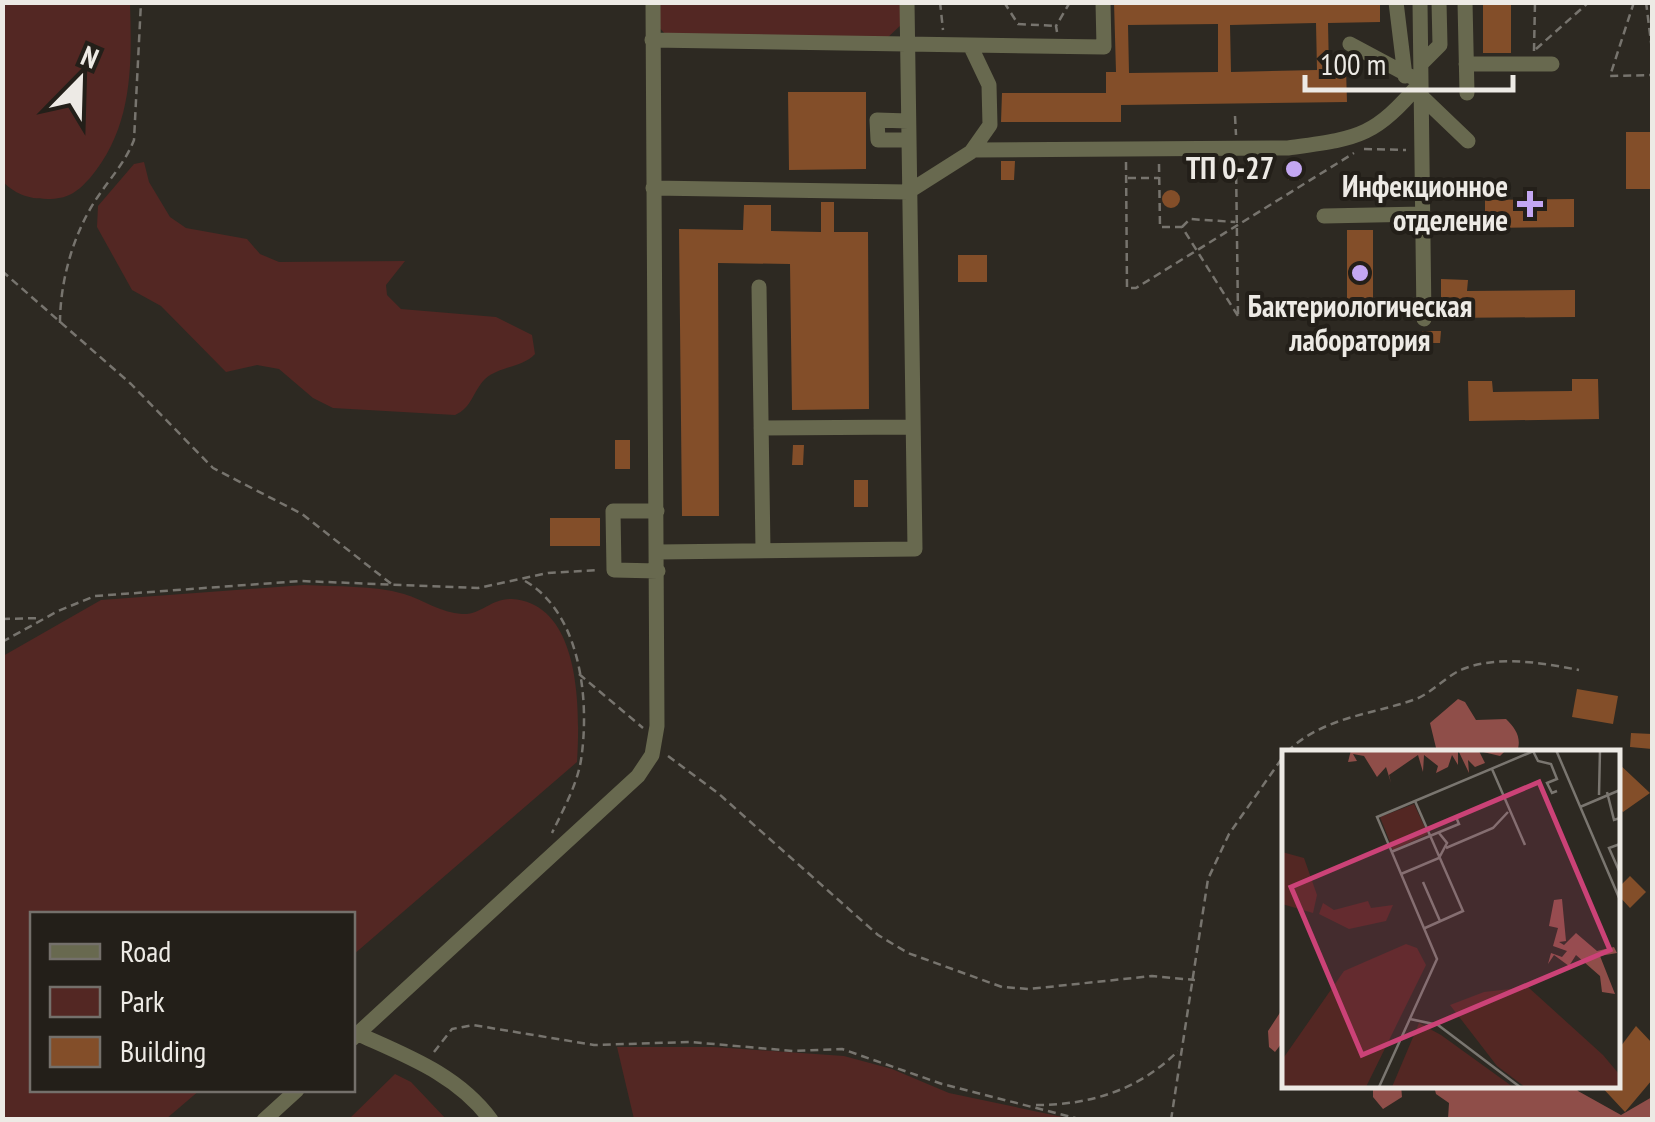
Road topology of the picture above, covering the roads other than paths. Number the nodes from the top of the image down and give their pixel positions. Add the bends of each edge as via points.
1 (653, 2) edge
2 (907, 2) edge
3 (1104, 2) edge
4 (1396, 2) edge
5 (1420, 2) edge
6 (1439, 2) edge
7 (1465, 2) edge
8 (652, 40) junction
9 (907, 44) junction
10 (1350, 44) dead end
11 (970, 45) junction
12 (1422, 63) junction
13 (1466, 64) junction
14 (1552, 64) dead end
15 (1404, 76) junction
16 (1422, 89) junction
17 (1467, 92) dead end
18 (908, 121) junction
19 (908, 140) junction
20 (1468, 140) dead end
21 (974, 150) junction
22 (653, 188) junction
23 (908, 192) junction
24 (1423, 214) junction
25 (1324, 216) dead end
26 (759, 288) dead end
27 (1424, 319) dead end
28 (913, 427) junction
29 (762, 428) junction
30 (657, 511) junction
31 (763, 550) junction
32 (658, 552) junction
33 (658, 571) junction
34 (355, 1036) edge
35 (295, 1092) edge
36 (264, 1120) edge
37 (491, 1120) edge

1 - 8 street
2 - 9 street
3 - 11 street via 1104,46
4 - 15 street
5 - 12 street
6 - 12 street via 1440,44
7 - 13 street
8 - 9 street
8 - 22 street
9 - 11 street
9 - 18 street
10 - 15 street
11 - 21 street via 984,70 991,106 990,125
12 - 16 street
13 - 14 street via 1534,57
13 - 17 street
15 - 16 street
16 - 20 street
16 - 21 street via 1368,132 1320,144
16 - 24 street
18 - 19 street
18 - 19 street via 877,120 878,140
19 - 23 street
21 - 23 street
22 - 23 street
22 - 30 street
23 - 28 street
24 - 25 street
24 - 27 street
26 - 29 street
28 - 29 street
28 - 31 street via 915,549
29 - 31 street
30 - 32 street
30 - 33 street via 613,511 614,570
31 - 32 street
32 - 33 street
33 - 34 street via 655,746 638,776
34 - 37 street via 424,1065 478,1102
35 - 36 street

